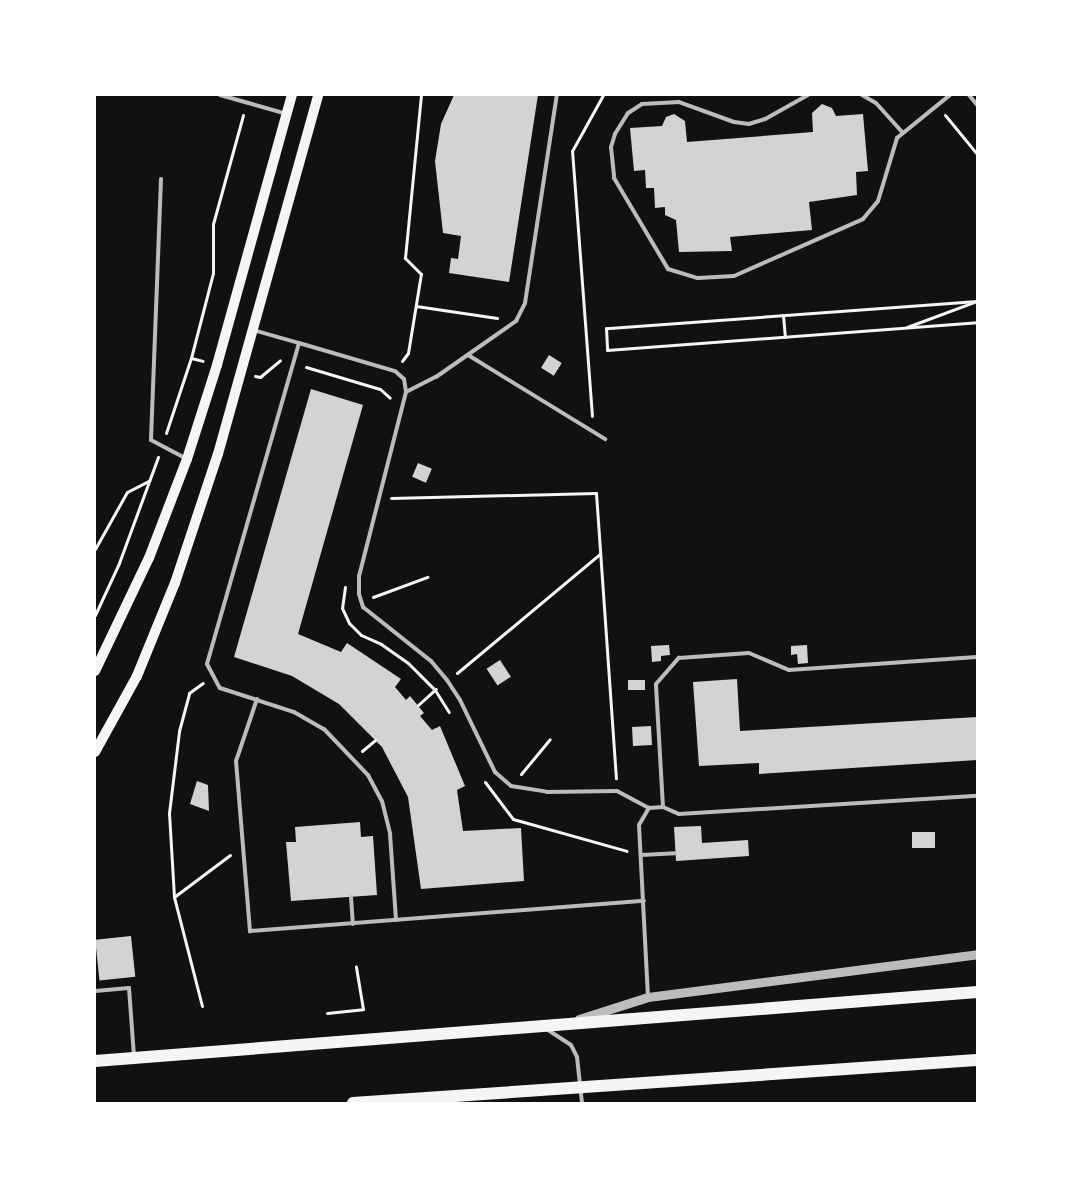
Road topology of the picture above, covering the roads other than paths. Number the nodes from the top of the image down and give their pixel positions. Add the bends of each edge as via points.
1 (220, 95) edge
2 (292, 95) edge
3 (318, 95) edge
4 (557, 95) edge
5 (808, 95) edge
6 (862, 95) edge
7 (950, 95) edge
8 (969, 95) edge
9 (227, 96) edge
10 (977, 105) edge
11 (287, 114) junction
12 (903, 133) junction
13 (161, 179) dead end
14 (253, 330) junction
15 (298, 343) junction
16 (468, 355) junction
17 (406, 392) junction
18 (605, 439) dead end
19 (187, 459) junction
20 (977, 656) edge
21 (95, 671) edge
22 (257, 698) junction
23 (95, 752) edge
24 (977, 796) edge
25 (664, 807) junction
26 (649, 808) junction
27 (675, 853) dead end
28 (641, 855) junction
29 (351, 897) dead end
30 (644, 901) junction
31 (396, 920) junction
32 (353, 924) junction
33 (977, 954) edge
34 (95, 991) edge
35 (977, 992) edge
36 (648, 997) junction
37 (560, 1025) junction
38 (543, 1027) junction
39 (135, 1058) junction
40 (977, 1060) edge
41 (95, 1061) edge
42 (581, 1088) junction
43 (353, 1103) edge
44 (582, 1103) edge

1 - 9 lane
2 - 11 main road
3 - 14 main road
4 - 16 lane via 525,303 516,322
5 - 12 lane via 765,119 749,124 734,122 680,102 642,104 628,113 614,134 611,148 614,178 668,269 698,278 734,276 864,219 878,201 897,138
6 - 12 lane via 876,103
7 - 12 lane
8 - 10 lane
9 - 11 lane
11 - 19 main road via 217,365
13 - 19 lane via 151,440
14 - 15 lane
14 - 23 main road via 218,454 175,583 137,676
15 - 17 lane via 395,371 404,379
15 - 22 lane via 207,664 220,688
16 - 17 lane
16 - 18 lane
17 - 26 lane via 359,576 361,601 369,612 431,661 447,680 495,772 511,786 547,792 617,792
19 - 21 main road via 149,558
20 - 25 lane via 789,670 749,653 679,658 656,684
22 - 31 lane via 294,712 324,730 368,775 382,801 390,834
22 - 32 lane via 236,761 250,931
24 - 25 lane via 678,814
25 - 26 lane
26 - 28 lane via 639,825
27 - 28 lane
28 - 30 lane
29 - 32 lane
30 - 31 lane
30 - 36 lane
31 - 32 lane
33 - 36 street
34 - 39 lane via 129,988
35 - 37 main road
36 - 37 street
37 - 38 main road
38 - 39 main road
38 - 42 lane via 571,1045 578,1057
39 - 41 main road
40 - 42 main road
42 - 43 main road
42 - 44 lane

